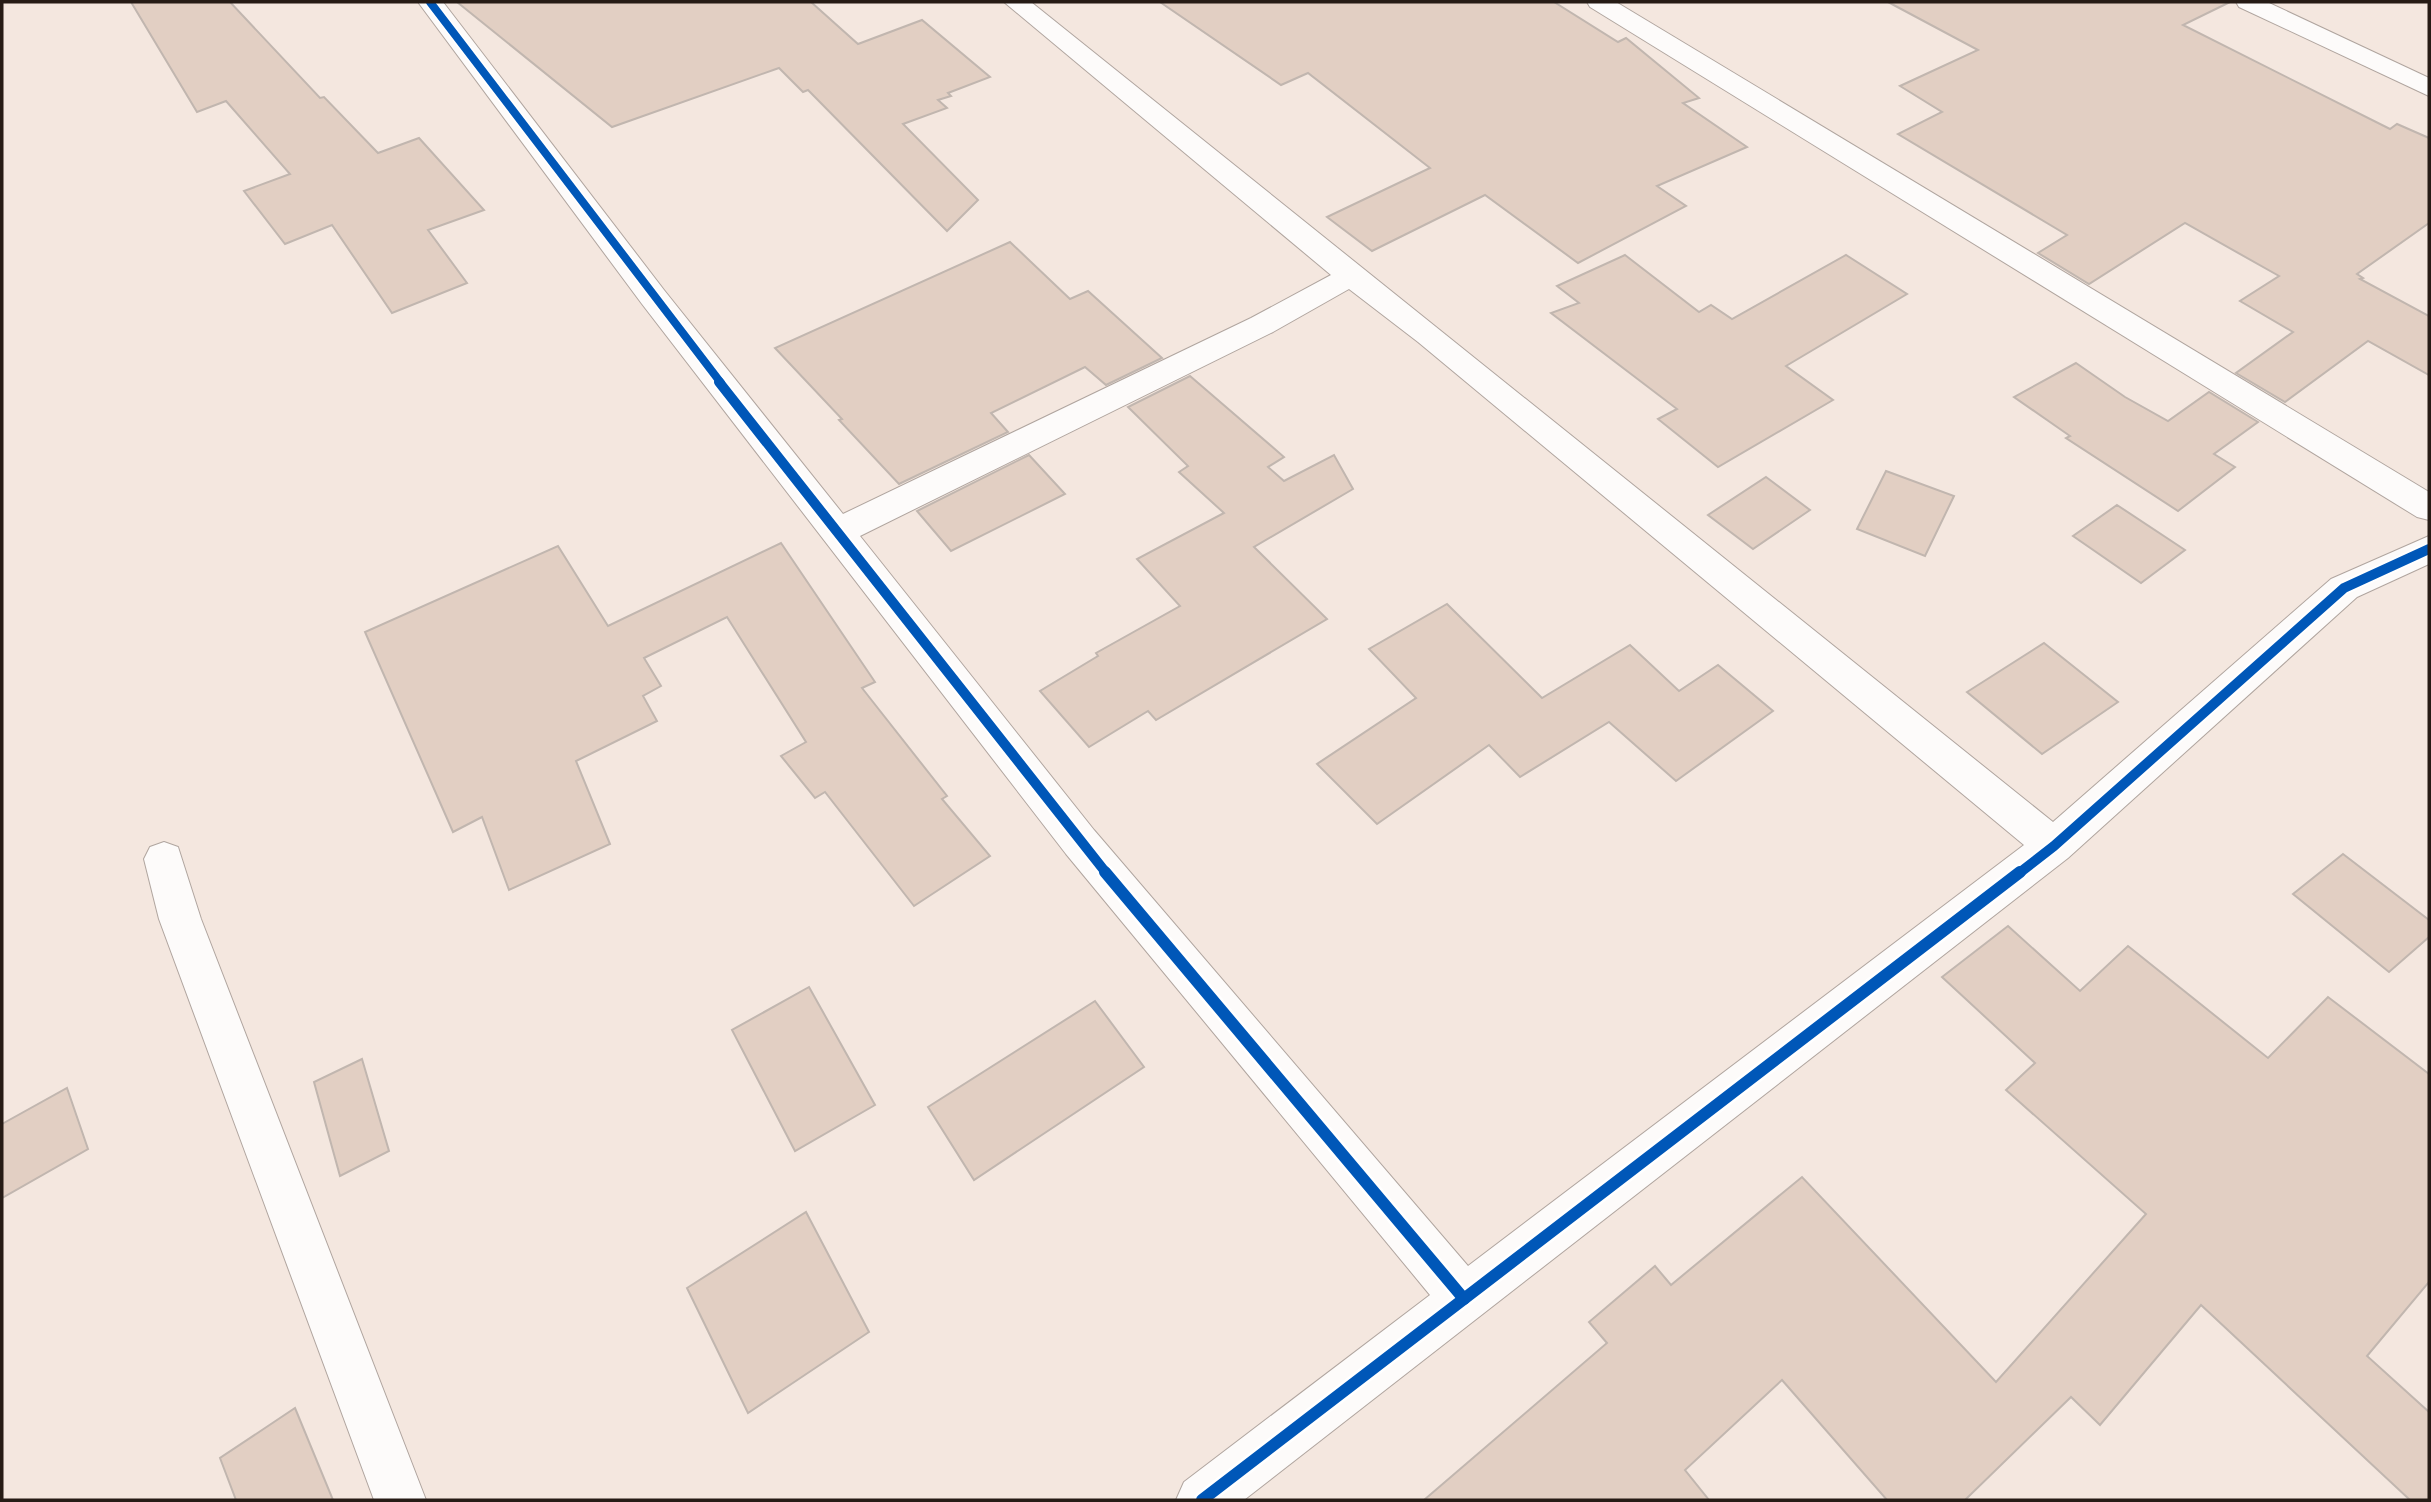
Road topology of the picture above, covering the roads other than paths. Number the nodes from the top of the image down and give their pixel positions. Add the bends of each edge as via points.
1 (430, 2) edge
2 (1016, 2) edge
3 (1599, 2) edge
4 (2248, 2) edge
5 (2429, 88) edge
6 (1351, 276) junction
7 (2429, 508) edge
8 (837, 532) junction
9 (2429, 549) edge
10 (2054, 846) junction
11 (164, 859) dead end
12 (1464, 1299) junction
13 (400, 1500) edge
14 (1202, 1500) edge

1 - 8 street
2 - 6 street
3 - 7 street
4 - 5 street
6 - 8 street via 1262,325
6 - 10 street
8 - 12 street via 1080,842
9 - 10 street via 2344,588
10 - 12 street
11 - 13 street via 180,919
12 - 14 street

